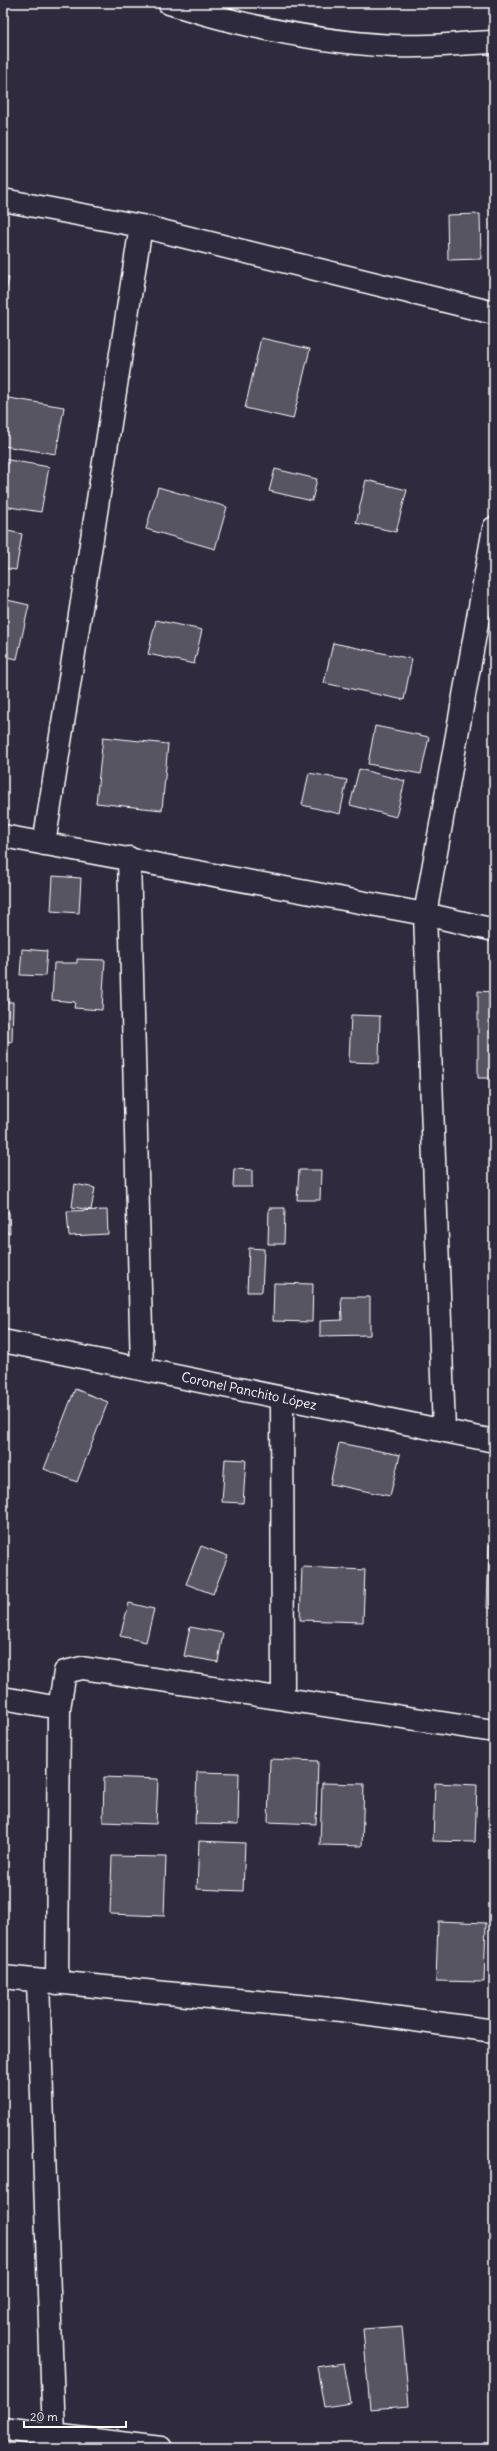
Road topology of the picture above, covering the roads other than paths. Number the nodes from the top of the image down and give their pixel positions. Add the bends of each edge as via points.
1 (169, 3) edge
2 (494, 42) edge
3 (3, 200) edge
4 (141, 226) junction
5 (494, 313) edge
6 (494, 528) edge
7 (3, 836) edge
8 (44, 844) junction
9 (128, 858) junction
10 (425, 914) junction
11 (494, 930) edge
12 (3, 1341) edge
13 (142, 1369) junction
14 (282, 1398) junction
15 (444, 1430) junction
16 (494, 1441) edge
17 (3, 1698) edge
18 (283, 1698) junction
19 (59, 1708) junction
20 (494, 1731) edge
21 (3, 1977) edge
22 (48, 1982) junction
23 (494, 2032) edge
24 (3, 2429) edge
25 (54, 2435) junction
26 (161, 2448) edge

1 - 2 street via 214,18 308,37 395,46
3 - 4 street
4 - 5 street
4 - 8 street
6 - 10 street
7 - 8 street
8 - 9 street
9 - 10 street
9 - 13 street
10 - 11 street
10 - 15 street
12 - 13 street, Coronel Panchito López
13 - 14 street, Coronel Panchito López
14 - 15 street, Coronel Panchito López
14 - 18 street
15 - 16 street, Coronel Panchito López
17 - 19 street
18 - 19 street via 82,1668 65,1672
18 - 20 street
19 - 22 street
21 - 22 street
22 - 23 street via 341,2010
22 - 25 street
24 - 25 street
25 - 26 street

